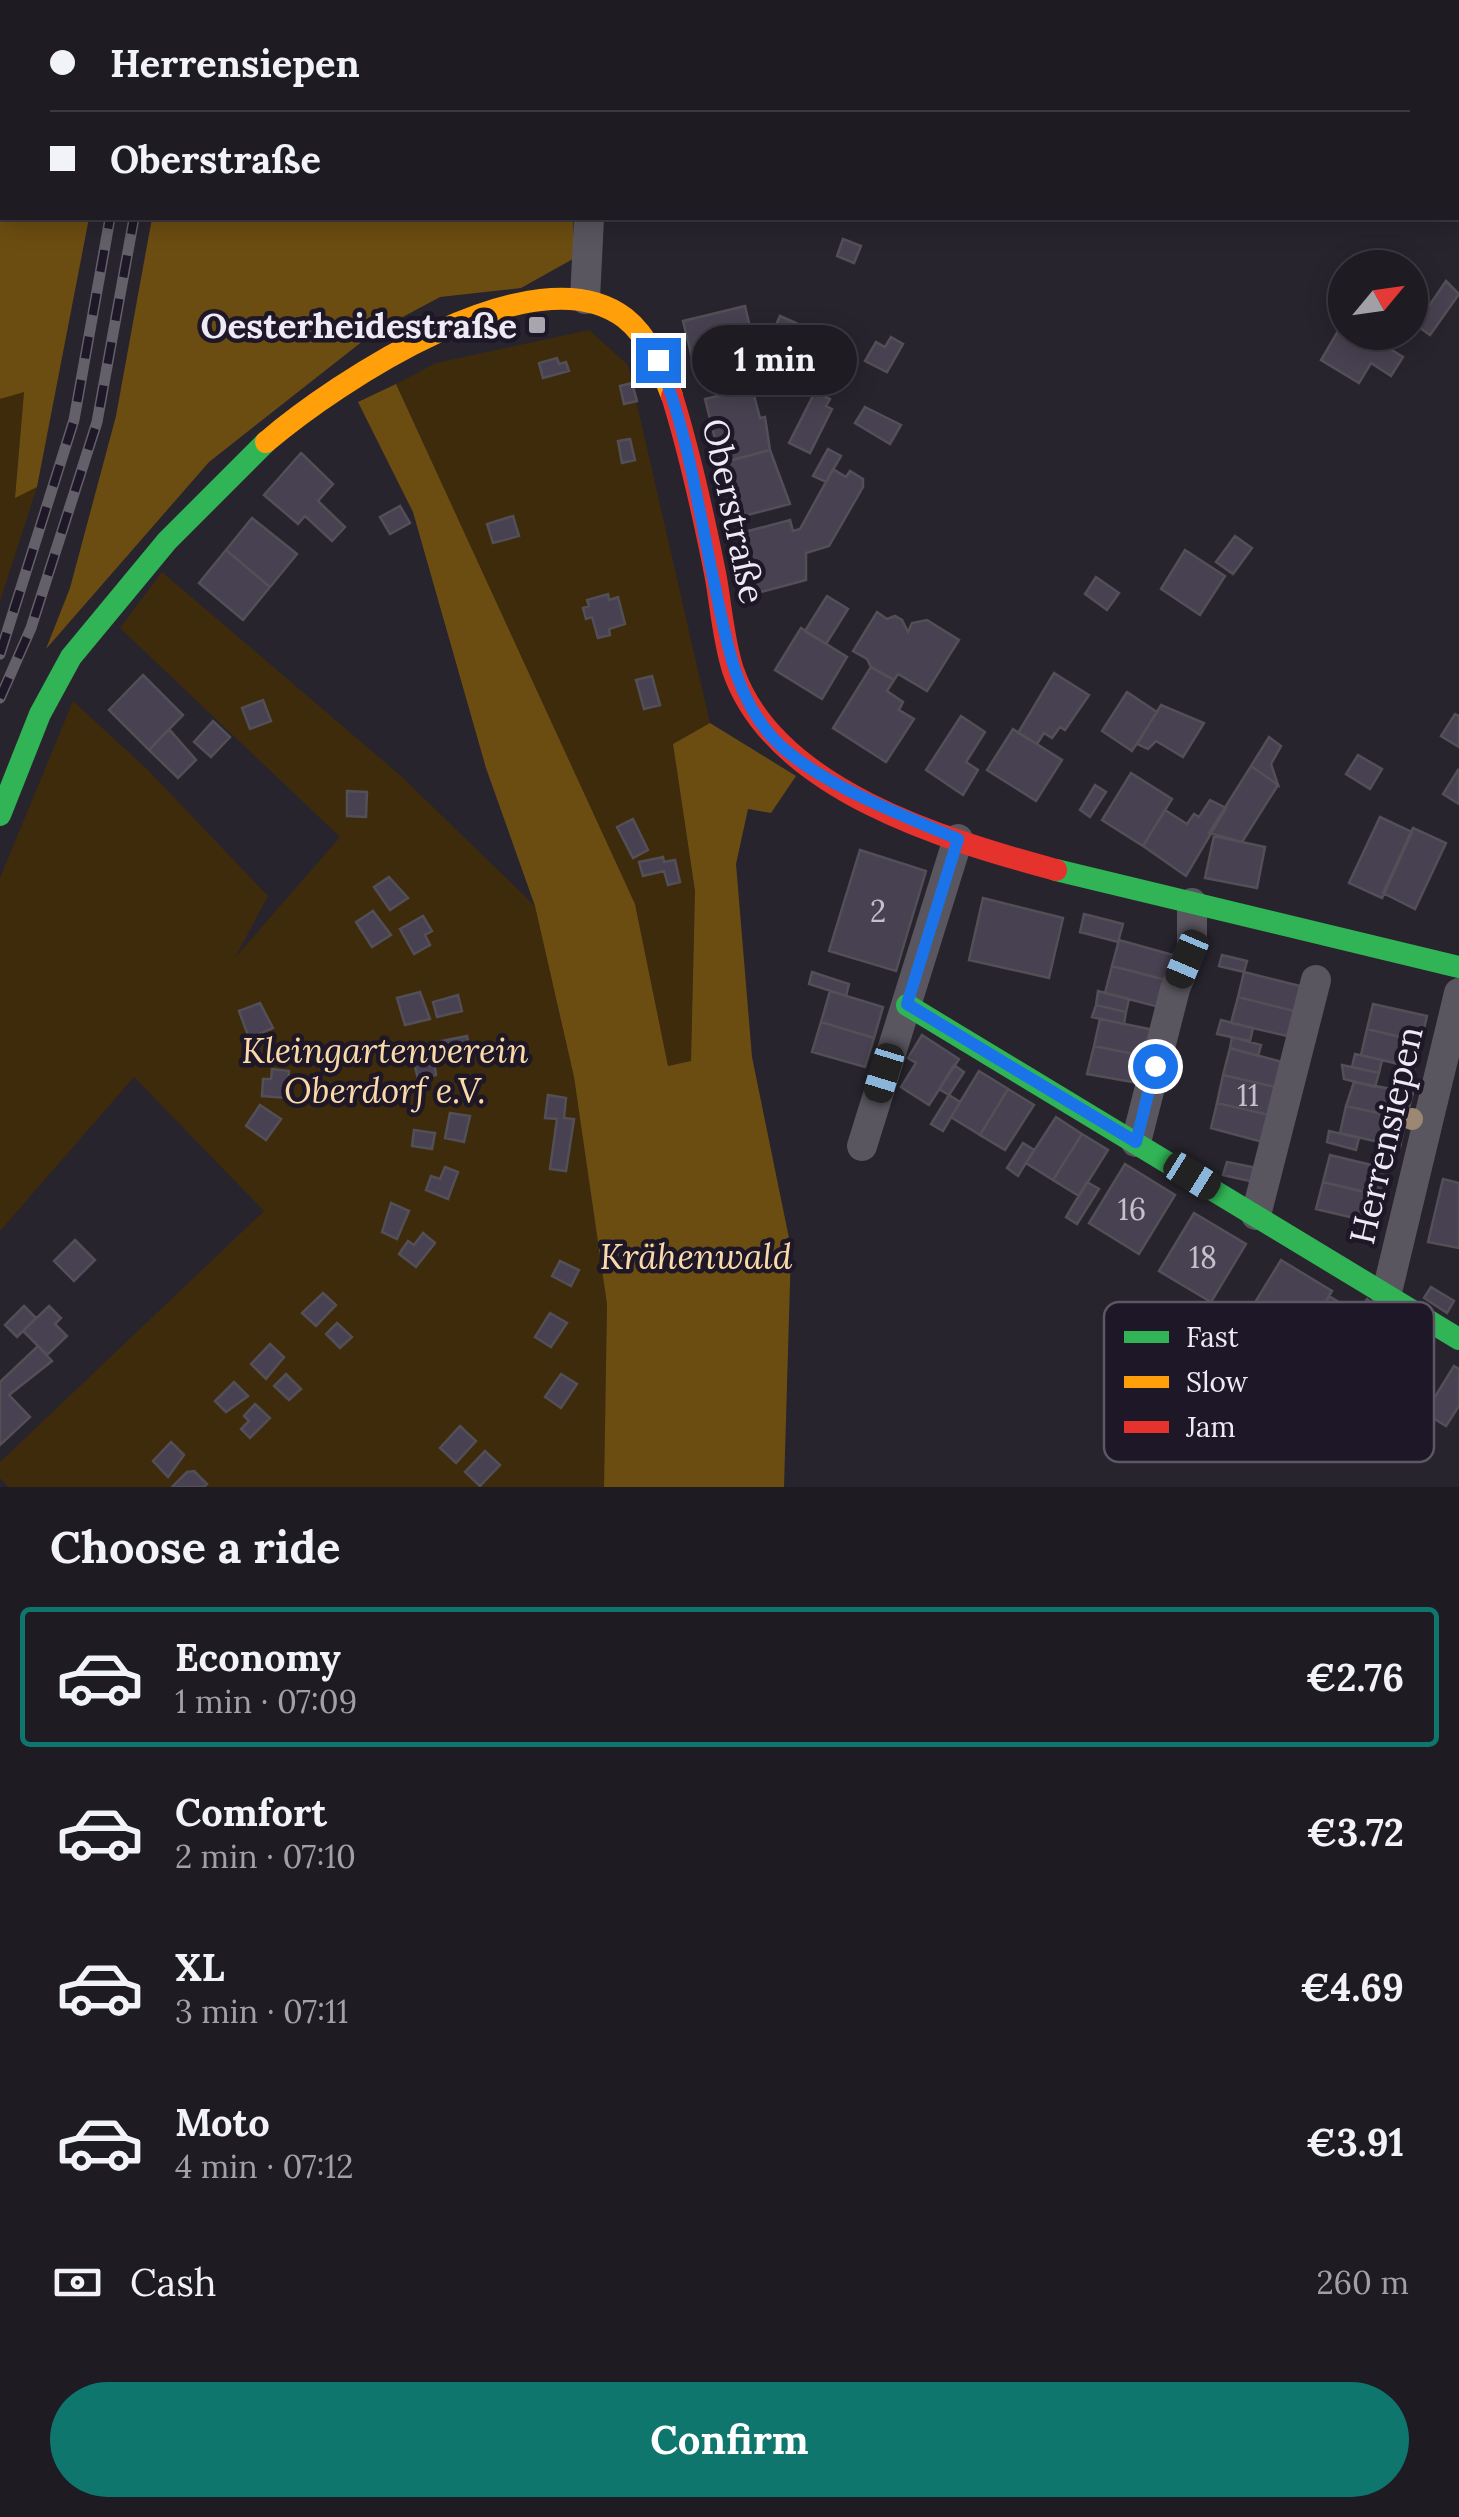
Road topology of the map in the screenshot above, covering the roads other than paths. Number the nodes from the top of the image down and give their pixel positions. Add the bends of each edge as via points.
1 (588, 220) edge
2 (586, 300) junction
3 (0, 814) edge
4 (958, 839) junction
5 (1192, 904) junction
6 (1459, 967) edge
7 (1316, 980) dead end
8 (1459, 992) edge
9 (907, 1004) junction
10 (1136, 1142) junction
11 (862, 1146) dead end
12 (1256, 1215) junction
13 (1386, 1296) junction
14 (1396, 1302) edge
15 (1434, 1324) edge
16 (1459, 1338) edge

1 - 2 street
2 - 3 street, Oberstraße via 534,301 429,332 324,395 242,460 168,538 64,669
2 - 4 street, Oberstraße via 637,329 668,385 732,669 750,708 774,740 862,798
4 - 5 street, Oberstraße
4 - 9 street
5 - 6 street, Oberstraße
5 - 10 street via 1190,951
7 - 12 street
8 - 13 street, Herrensiepen
9 - 10 street, Herrensiepen
9 - 11 street
10 - 12 street, Herrensiepen
12 - 13 street, Herrensiepen
13 - 14 street, Herrensiepen
15 - 16 street, Herrensiepen

